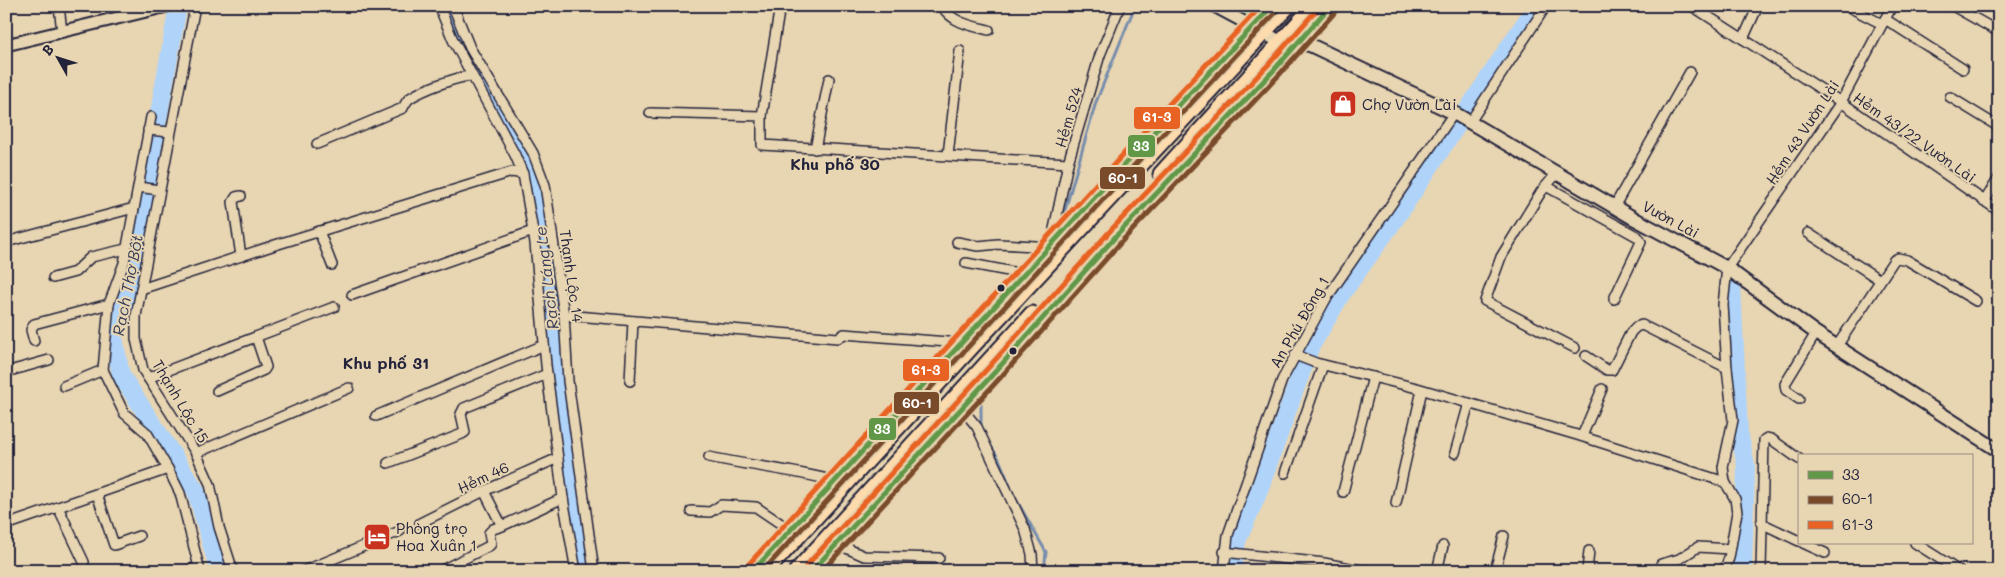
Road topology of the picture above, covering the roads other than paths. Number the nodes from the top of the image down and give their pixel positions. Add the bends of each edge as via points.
1 (59, 6) edge
2 (195, 6) edge
3 (439, 6) edge
4 (453, 6) edge
5 (780, 6) edge
6 (942, 6) edge
7 (1120, 6) edge
8 (1214, 6) edge
9 (1314, 6) edge
10 (1330, 6) edge
11 (1546, 6) edge
12 (1692, 6) edge
13 (1758, 6) edge
14 (1847, 6) edge
15 (1892, 6) edge
16 (1953, 6) edge
17 (170, 8) edge
18 (1279, 8) edge
19 (1883, 22) junction
20 (989, 30) dead end
21 (1259, 30) junction
22 (62, 32) junction
23 (1999, 32) edge
24 (1298, 39) junction
25 (1743, 39) junction
26 (6, 45) edge
27 (960, 51) dead end
28 (1962, 69) dead end
29 (1690, 72) dead end
30 (472, 76) junction
31 (829, 79) dead end
32 (1950, 98) dead end
33 (1841, 102) junction
34 (650, 113) dead end
35 (762, 116) junction
36 (151, 117) dead end
37 (1462, 118) junction
38 (1999, 127) edge
39 (148, 130) junction
40 (170, 132) junction
41 (317, 144) dead end
42 (815, 149) junction
43 (948, 155) junction
44 (1068, 163) junction
45 (1557, 173) junction
46 (523, 174) junction
47 (1999, 178) edge
48 (1546, 186) junction
49 (138, 187) junction
50 (159, 190) junction
51 (242, 196) dead end
52 (1984, 202) junction
53 (1614, 207) junction
54 (134, 208) junction
55 (1999, 211) edge
56 (320, 231) junction
57 (533, 231) junction
58 (1808, 233) dead end
59 (1058, 237) junction
60 (553, 241) junction
61 (6, 242) edge
62 (535, 242) junction
63 (957, 242) dead end
64 (126, 249) junction
65 (1043, 253) junction
66 (241, 256) junction
67 (966, 264) dead end
68 (332, 265) dead end
69 (1727, 268) junction
70 (1024, 274) junction
71 (53, 278) dead end
72 (1880, 280) junction
73 (141, 289) junction
74 (352, 295) dead end
75 (1614, 299) dead end
76 (1976, 301) dead end
77 (109, 304) junction
78 (334, 307) dead end
79 (564, 315) junction
80 (633, 320) junction
81 (1816, 333) junction
82 (256, 337) junction
83 (34, 341) dead end
84 (968, 344) junction
85 (544, 345) junction
86 (1837, 346) junction
87 (1575, 348) dead end
88 (1299, 356) junction
89 (1586, 356) dead end
90 (49, 360) dead end
91 (1320, 364) junction
92 (1727, 368) junction
93 (103, 370) junction
94 (6, 372) edge
95 (547, 374) junction
96 (1373, 377) junction
97 (148, 378) junction
98 (630, 381) dead end
99 (64, 386) dead end
100 (349, 388) dead end
101 (1422, 390) junction
102 (1602, 390) dead end
103 (217, 392) dead end
104 (1799, 399) dead end
105 (957, 403) junction
106 (1469, 403) junction
107 (376, 416) dead end
108 (1582, 436) junction
109 (1999, 450) edge
110 (196, 453) junction
111 (1455, 453) dead end
112 (709, 457) dead end
113 (558, 458) junction
114 (1798, 458) edge
115 (388, 463) dead end
116 (168, 469) junction
117 (1285, 474) dead end
118 (835, 480) junction
119 (1725, 482) junction
120 (484, 491) junction
121 (1343, 492) dead end
122 (97, 494) junction
123 (563, 498) junction
124 (1396, 503) dead end
125 (58, 507) junction
126 (690, 511) dead end
127 (420, 523) dead end
128 (1761, 523) junction
129 (6, 525) edge
130 (502, 526) junction
131 (790, 530) junction
132 (400, 531) dead end
133 (139, 536) dead end
134 (1504, 536) dead end
135 (1798, 541) edge
136 (837, 544) junction
137 (1805, 544) edge
138 (1917, 544) edge
139 (1443, 546) dead end
140 (1730, 549) junction
141 (1589, 551) dead end
142 (1228, 552) junction
143 (1825, 554) dead end
144 (939, 558) dead end
145 (84, 562) dead end
146 (1661, 564) dead end
147 (199, 569) edge
148 (229, 570) edge
149 (186, 571) edge
150 (304, 571) edge
151 (440, 571) edge
152 (576, 571) edge
153 (594, 571) edge
154 (753, 571) edge
155 (766, 571) edge
156 (797, 571) edge
157 (812, 571) edge
158 (1033, 571) edge
159 (1224, 571) edge
160 (1365, 571) edge
161 (1437, 571) edge
162 (1495, 571) edge
163 (1587, 571) edge
164 (1724, 571) edge
165 (1761, 571) edge
166 (1960, 571) edge

1 - 22 street
2 - 40 street, Thạnh Lộc 15
3 - 30 street
4 - 60 street, Thạnh Lộc 14 via 470,48 533,153 544,185
5 - 35 street
6 - 20 street via 964,24
7 - 44 street, Hẻm 524 via 1100,55
8 - 21 street
9 - 24 highway
10 - 24 highway
11 - 37 street, An Phú Đông 1
12 - 25 street, Hẻm 43/22 Vườn Lài
13 - 25 street
14 - 19 street
15 - 19 street, Hẻm 43 Vườn Lài
16 - 23 street
17 - 22 street
18 - 21 highway
18 - 24 main road, Vườn Lài
19 - 28 street
19 - 33 street, Hẻm 43 Vườn Lài
21 - 24 main road, Vườn Lài
21 - 59 highway via 1178,106
21 - 84 highway
22 - 26 street
24 - 37 main road, Vườn Lài
24 - 105 highway
25 - 33 street, Hẻm 43/22 Vườn Lài
27 - 43 street
29 - 53 street
30 - 41 street via 452,80 408,99 403,108
30 - 46 street
31 - 42 street
32 - 38 street
33 - 52 street, Hẻm 43/22 Vườn Lài
33 - 69 street, Hẻm 43 Vườn Lài
34 - 35 street
35 - 42 street via 762,145
36 - 39 street
37 - 45 main road, Vườn Lài
37 - 88 street, An Phú Đông 1 via 1326,299
39 - 40 street
39 - 49 street
40 - 50 street, Thạnh Lộc 15
42 - 43 street
43 - 44 street
44 - 59 street, Hẻm 524 via 1054,229
45 - 48 street
45 - 53 main road, Vườn Lài
46 - 56 street via 512,172
46 - 57 street
47 - 52 street
48 - 75 street via 1638,237 1641,242
48 - 87 street via 1501,257 1485,301
49 - 50 street
49 - 54 street
50 - 73 street, Thạnh Lộc 15
51 - 66 street via 233,202
52 - 55 street, Hẻm 43/22 Vườn Lài
53 - 69 main road, Vườn Lài
54 - 61 street
54 - 64 street
56 - 66 street
56 - 68 street
57 - 62 street
57 - 74 street
58 - 72 street
59 - 65 highway
60 - 62 street
60 - 79 street, Thạnh Lộc 14
62 - 85 street
63 - 65 street via 978,246 1036,246
64 - 71 street via 91,256 75,272
64 - 77 street
65 - 70 highway
66 - 73 street
67 - 70 street
69 - 81 main road, Vườn Lài
69 - 92 street via 1723,305
70 - 84 highway
72 - 76 street via 1894,260 1901,258
72 - 86 street
73 - 97 street, Thạnh Lộc 15 via 136,339
77 - 83 street via 34,324 31,330
77 - 93 street
78 - 82 street
79 - 80 street
79 - 153 street, Thạnh Lộc 14 via 568,381
80 - 84 street via 838,338 844,334
80 - 98 street
81 - 86 main road, Vườn Lài
81 - 104 street via 1785,384 1786,390
82 - 97 street
82 - 103 street via 266,367 264,370
84 - 118 highway
84 - 155 highway
85 - 95 street
85 - 107 street
86 - 109 main road, Vườn Lài
88 - 91 street
88 - 142 street, An Phú Đông 1 via 1282,380 1228,535
89 - 92 street via 1606,370 1612,370 1631,332 1642,325
90 - 94 street
91 - 96 street
91 - 117 street
92 - 119 street via 1733,420 1723,467
93 - 99 street
93 - 116 street via 124,413 147,433
95 - 113 street
95 - 115 street via 464,408 461,414 465,432
96 - 101 street
96 - 121 street
97 - 110 street, Thạnh Lộc 15
100 - 110 street
101 - 106 street
101 - 124 street
102 - 108 street
105 - 136 highway
105 - 156 highway
105 - 158 street via 976,427 1025,530
106 - 108 street
106 - 111 street
108 - 119 street
110 - 148 street, Thạnh Lộc 15 via 210,484
112 - 118 street
113 - 120 street, Hẻm 46
113 - 123 street
114 - 128 street via 1771,439 1764,440
116 - 122 street
116 - 147 street via 180,494
118 - 131 highway
119 - 140 street via 1735,499 1737,512
120 - 127 street, Hẻm 46
120 - 130 street
122 - 125 street
122 - 133 street via 114,545
123 - 130 street
123 - 152 street
125 - 129 street
125 - 145 street
126 - 131 street via 710,512 721,505 756,507
128 - 135 street
128 - 165 street
130 - 151 street via 489,533 489,546
131 - 154 highway
132 - 150 street
134 - 162 street
136 - 144 street via 864,556
136 - 157 highway
137 - 143 street
138 - 166 street
139 - 161 street
140 - 146 street via 1698,548 1679,559
140 - 164 street
141 - 163 street
142 - 159 street, An Phú Đông 1
142 - 160 street
147 - 149 street

